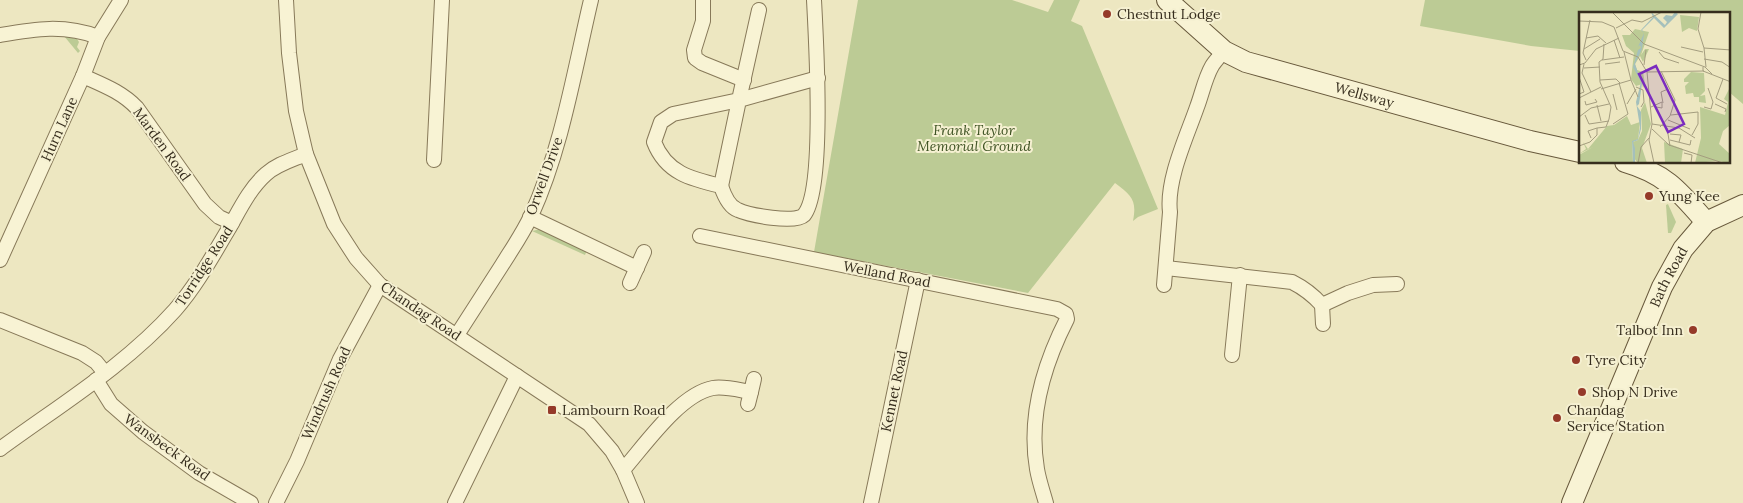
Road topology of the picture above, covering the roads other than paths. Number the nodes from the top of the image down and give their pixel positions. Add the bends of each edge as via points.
1 (121, 0) edge
2 (286, 0) edge
3 (442, 0) edge
4 (591, 0) edge
5 (703, 0) edge
6 (814, 0) edge
7 (1167, 0) edge
8 (759, 10) dead end
9 (0, 35) edge
10 (98, 37) junction
11 (1224, 51) junction
12 (83, 76) junction
13 (818, 78) junction
14 (744, 80) junction
15 (739, 100) junction
16 (1579, 152) edge
17 (306, 154) junction
18 (434, 160) dead end
19 (1631, 164) edge
20 (721, 186) junction
21 (1743, 205) edge
22 (530, 218) junction
23 (232, 222) junction
24 (1706, 222) junction
25 (700, 236) dead end
26 (644, 252) dead end
27 (0, 260) edge
28 (637, 268) junction
29 (1166, 268) junction
30 (1240, 275) junction
31 (918, 280) junction
32 (630, 283) dead end
33 (1397, 284) dead end
34 (380, 285) junction
35 (1164, 285) dead end
36 (1322, 306) junction
37 (0, 320) edge
38 (1323, 324) dead end
39 (457, 335) junction
40 (1232, 355) dead end
41 (100, 376) junction
42 (518, 376) junction
43 (751, 392) dead end
44 (0, 449) edge
45 (623, 470) junction
46 (250, 503) edge
47 (276, 503) edge
48 (456, 503) edge
49 (637, 503) edge
50 (871, 503) edge
51 (1046, 503) edge
52 (1572, 503) edge

1 - 10 street, Hurn Lane
2 - 17 street, Chandag Road via 296,111
3 - 18 street
4 - 22 street, Orwell Drive via 555,153
5 - 14 street via 703,21 694,50 695,58
6 - 13 street
7 - 11 main road, Wellsway
8 - 14 street
9 - 10 street via 64,28
10 - 12 street, Hurn Lane
11 - 16 main road, Wellsway via 1246,62 1350,92
11 - 29 street via 1211,67 1171,187
12 - 23 street, Marden Road via 128,98 205,204
12 - 27 street, Hurn Lane
13 - 15 street
13 - 20 street via 816,153 810,203 803,216 784,220 736,210 725,198
14 - 15 street
15 - 20 street
15 - 20 street via 673,114 661,122 654,142 658,154 670,167 691,179
17 - 23 street, Torridge Road via 279,165 256,183
17 - 34 street, Chandag Road via 334,224 356,258
19 - 24 main road via 1662,178 1678,190
21 - 24 main road
22 - 28 street
22 - 39 street, Orwell Drive
23 - 41 street, Torridge Road via 175,309 136,349
24 - 52 main road, Bath Road via 1683,249 1662,288
25 - 31 street, Welland Road
26 - 28 street
28 - 32 street
29 - 30 street
29 - 35 street
30 - 36 street via 1292,282 1315,297
30 - 40 street
31 - 50 street, Kennet Road
31 - 51 street, Welland Road via 1057,309 1066,314 1067,320 1052,352 1036,403 1034,446
33 - 36 street via 1373,285
34 - 39 street, Chandag Road
34 - 47 street, Windrush Road via 340,359
36 - 38 street
37 - 41 street via 82,352 96,362
39 - 42 street, Chandag Road
41 - 44 street, Torridge Road
41 - 46 street, Wansbeck Road via 111,404 143,432 200,473
42 - 45 street, Chandag Road via 589,424
42 - 48 street
43 - 45 street via 714,388 697,393 680,404
45 - 49 street, Chandag Road

